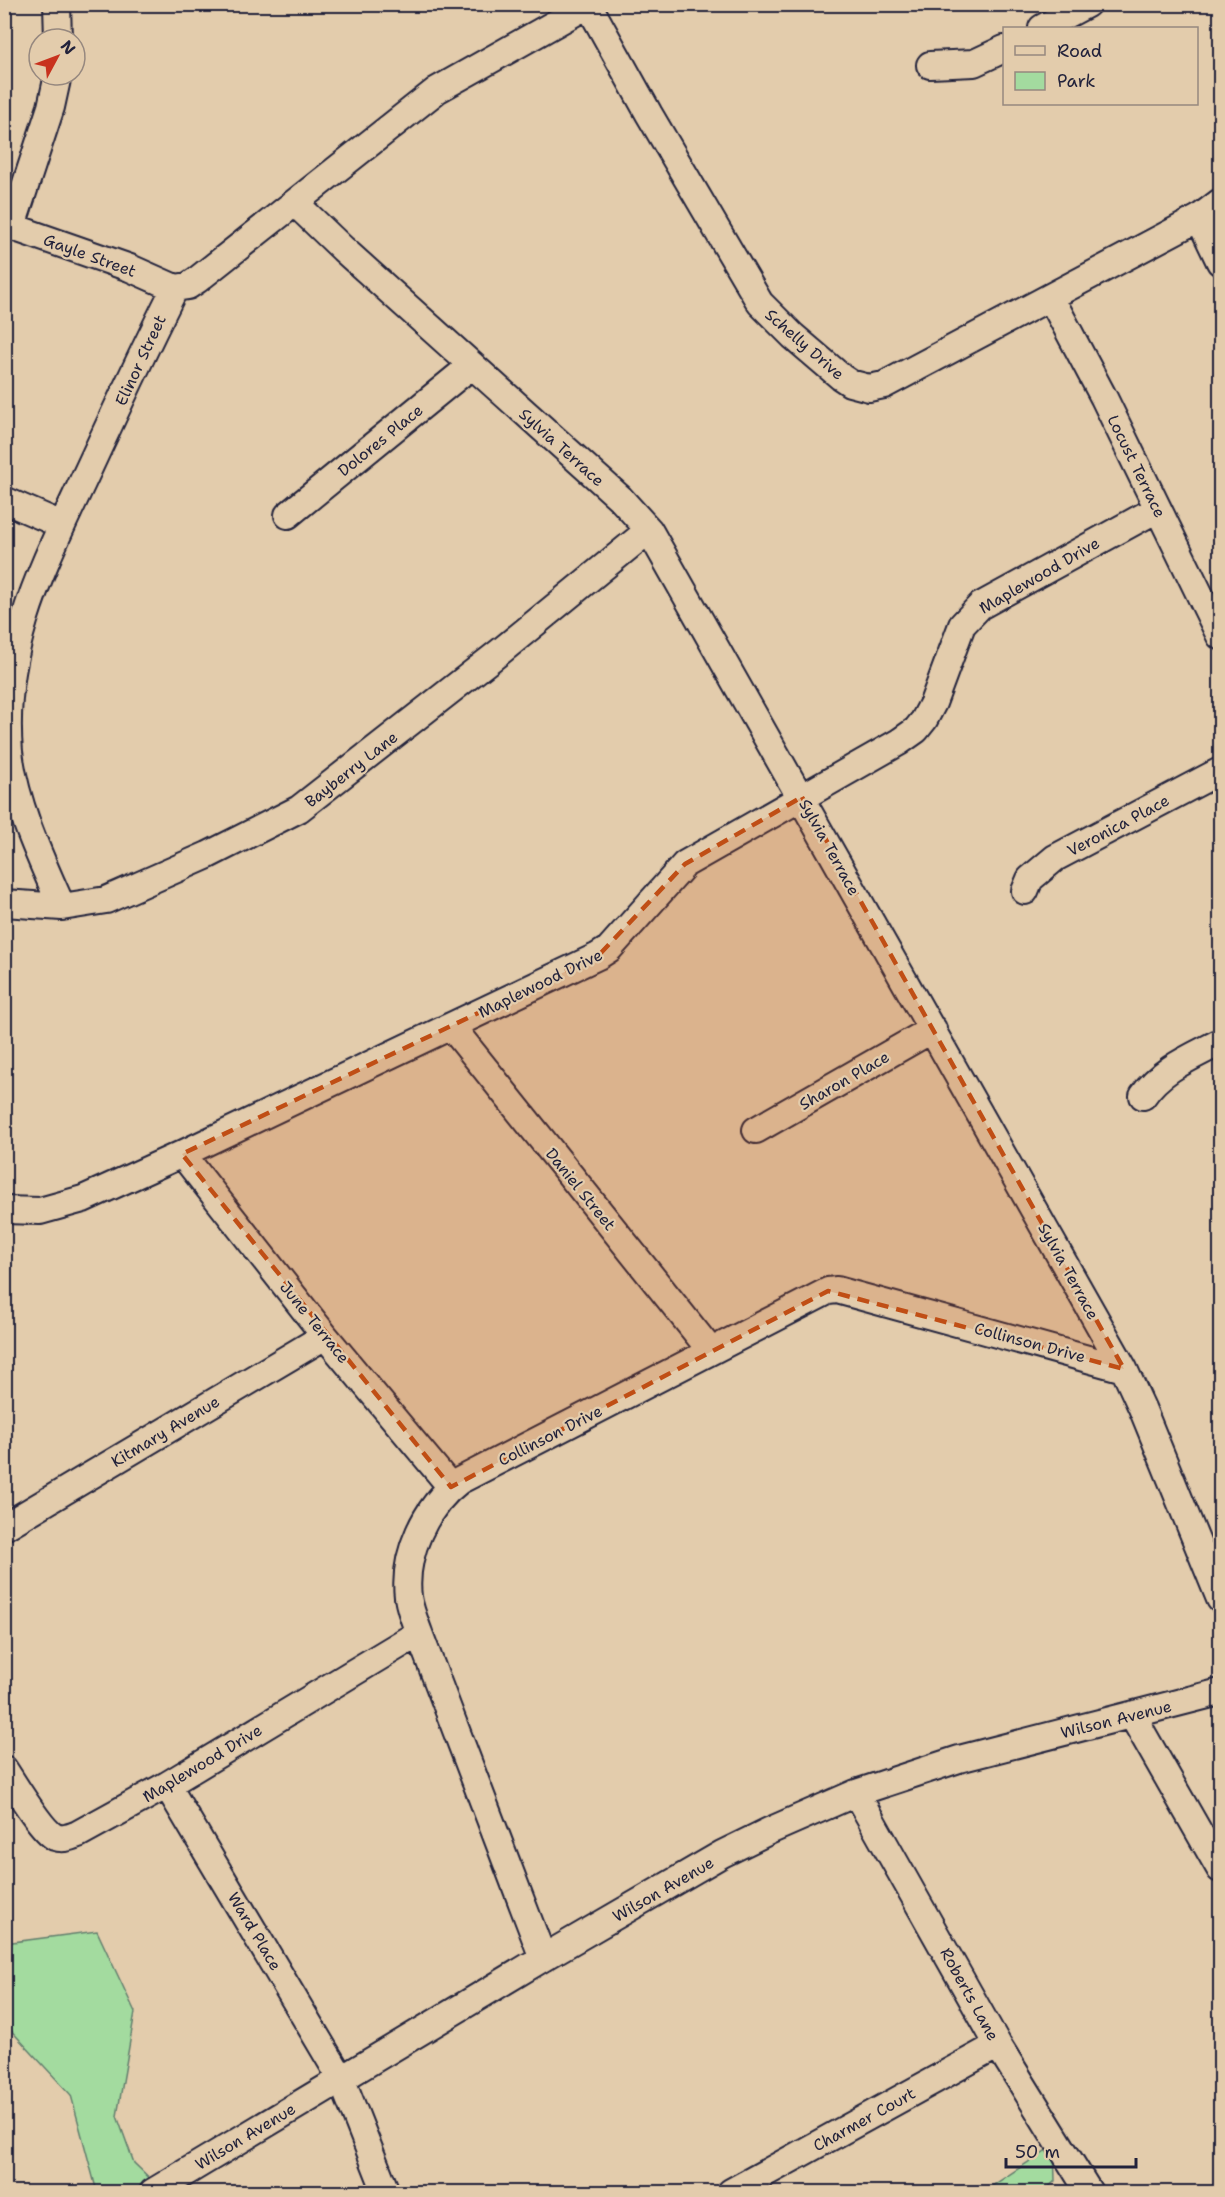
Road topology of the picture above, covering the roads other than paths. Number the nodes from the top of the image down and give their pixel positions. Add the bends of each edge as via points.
1 (57, 4) edge
2 (1087, 4) edge
3 (588, 5) edge
4 (58, 27) edge
5 (1044, 27) edge
6 (1003, 50) edge
7 (930, 65) dead end
8 (55, 87) edge
9 (1221, 202) edge
10 (295, 203) junction
11 (1199, 218) junction
12 (8, 225) edge
13 (1221, 262) edge
14 (176, 288) junction
15 (1051, 298) junction
16 (472, 365) junction
17 (4, 500) edge
18 (1157, 510) junction
19 (288, 515) dead end
20 (62, 525) junction
21 (650, 530) junction
22 (1221, 636) edge
23 (1221, 771) edge
24 (802, 797) junction
25 (1025, 891) dead end
26 (4, 903) edge
27 (62, 907) junction
28 (451, 1026) junction
29 (933, 1029) junction
30 (1221, 1042) edge
31 (1143, 1096) dead end
32 (756, 1130) dead end
33 (182, 1154) junction
34 (4, 1210) edge
35 (325, 1336) junction
36 (711, 1351) junction
37 (1124, 1369) junction
38 (451, 1487) junction
39 (4, 1527) edge
40 (1221, 1599) edge
41 (419, 1634) junction
42 (1221, 1692) edge
43 (1131, 1715) junction
44 (4, 1769) edge
45 (167, 1785) junction
46 (856, 1793) junction
47 (1221, 1869) edge
48 (543, 1958) junction
49 (998, 2045) junction
50 (341, 2078) junction
51 (153, 2193) edge
52 (386, 2193) edge
53 (731, 2193) edge
54 (1089, 2193) edge

1 - 4 street
2 - 5 street
3 - 10 street via 437,90
3 - 15 street, Schelly Drive via 760,303 850,383 869,388 884,385
6 - 7 street via 974,63
8 - 12 street
9 - 11 street, Schelly Drive
10 - 14 street via 197,280
10 - 16 street, Sylvia Terrace
11 - 13 street
11 - 15 street, Schelly Drive
12 - 14 street, Gayle Street
14 - 20 street, Elinor Street
15 - 18 street, Locust Terrace
16 - 19 street, Dolores Place
16 - 21 street, Sylvia Terrace via 620,498
17 - 20 street
18 - 22 street, Locust Terrace
18 - 24 street, Maplewood Drive via 980,606 962,625 933,703 916,730
20 - 27 street, Elinor Street via 16,635 6,713 19,801
21 - 24 street, Sylvia Terrace
21 - 27 street, Bayberry Lane via 299,809 106,900
23 - 25 street, Veronica Place via 1055,858 1030,879
24 - 28 street, Maplewood Drive via 685,864 609,949
24 - 29 street, Sylvia Terrace
26 - 27 street, Bayberry Lane
28 - 33 street, Maplewood Drive
28 - 36 street, Daniel Street
29 - 32 street, Sharon Place
29 - 37 street, Sylvia Terrace
30 - 31 street via 1167,1071
33 - 34 street, Maplewood Drive via 53,1209
33 - 35 street, June Terrace
35 - 38 street, June Terrace
35 - 39 street, Kitmary Avenue
36 - 37 street, Collinson Drive via 828,1291 837,1290
36 - 38 street, Collinson Drive
37 - 40 street, Sylvia Terrace
38 - 41 street, Collinson Drive via 425,1521 411,1558 408,1598
41 - 45 street, Maplewood Drive
41 - 48 street, Collinson Drive
42 - 43 street, Wilson Avenue
43 - 46 street, Wilson Avenue via 958,1759
43 - 47 street
44 - 45 street, Maplewood Drive via 40,1822 52,1835 64,1839
45 - 50 street, Ward Place
46 - 48 street, Wilson Avenue via 722,1854
46 - 49 street, Roberts Lane
48 - 50 street, Wilson Avenue
49 - 53 street, Charmer Court
49 - 54 street, Roberts Lane
50 - 51 street, Wilson Avenue
50 - 52 street, Ward Place

